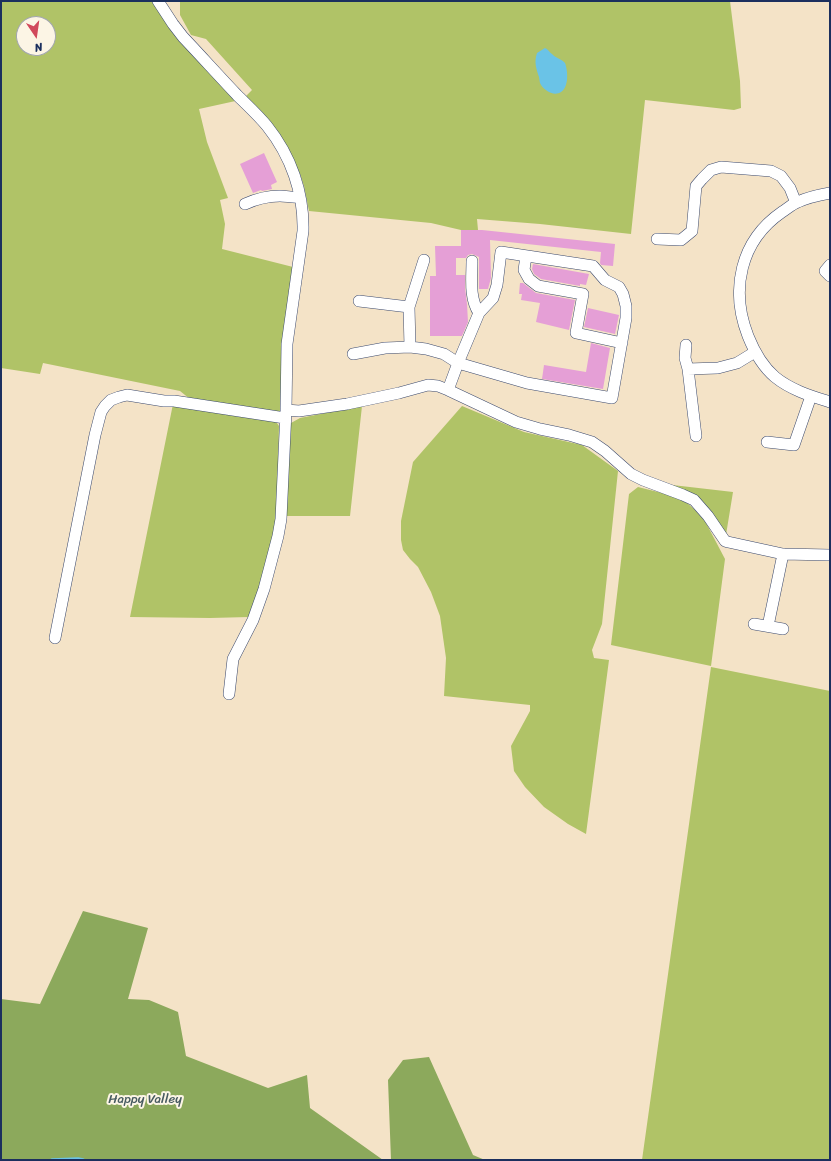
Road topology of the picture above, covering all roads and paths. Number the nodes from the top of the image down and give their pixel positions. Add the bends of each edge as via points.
1 (158, 1) edge
2 (830, 193) edge
3 (300, 197) junction
4 (796, 203) junction
5 (245, 204) dead end
6 (657, 239) dead end
7 (526, 256) junction
8 (424, 260) dead end
9 (472, 261) dead end
10 (830, 265) edge
11 (830, 276) edge
12 (359, 301) dead end
13 (409, 307) junction
14 (479, 313) junction
15 (622, 343) junction
16 (686, 345) dead end
17 (410, 347) junction
18 (755, 352) junction
19 (352, 354) dead end
20 (458, 363) junction
21 (688, 369) junction
22 (448, 390) junction
23 (811, 396) junction
24 (830, 402) edge
25 (286, 414) junction
26 (696, 436) dead end
27 (767, 442) dead end
28 (783, 554) junction
29 (830, 555) edge
30 (754, 624) dead end
31 (768, 626) junction
32 (783, 629) dead end
33 (55, 638) dead end
34 (229, 694) dead end

1 - 3 street via 183,37 266,126 292,168
2 - 4 street
3 - 5 street via 279,196 253,200
3 - 25 street via 303,231 287,344
4 - 6 street via 782,176 771,171 721,168 711,170 696,186 692,231 681,240
4 - 18 street via 763,228 753,242 742,268 739,295 743,323
7 - 14 street via 501,252 493,298
7 - 15 street via 593,266 605,280 619,287 626,306
7 - 15 street via 524,270 528,279 538,286 583,294 576,332
8 - 13 street
9 - 14 street via 473,299
10 - 11 street via 825,271
12 - 13 street
13 - 17 street
14 - 20 street
15 - 20 street via 612,398 528,383
16 - 21 street via 685,358
17 - 19 street via 385,348
17 - 20 street via 444,354
18 - 21 street via 737,363 718,368
18 - 23 street via 774,376
20 - 22 street
21 - 26 street
22 - 25 street via 428,385 347,404
22 - 28 street via 516,422 592,442 632,474 694,500 725,541
23 - 24 street
23 - 27 street via 794,445
25 - 33 street via 127,395 111,400 101,412 95,435
25 - 34 street via 278,536 253,620 233,659
28 - 29 street
28 - 31 street
30 - 31 street
31 - 32 street

